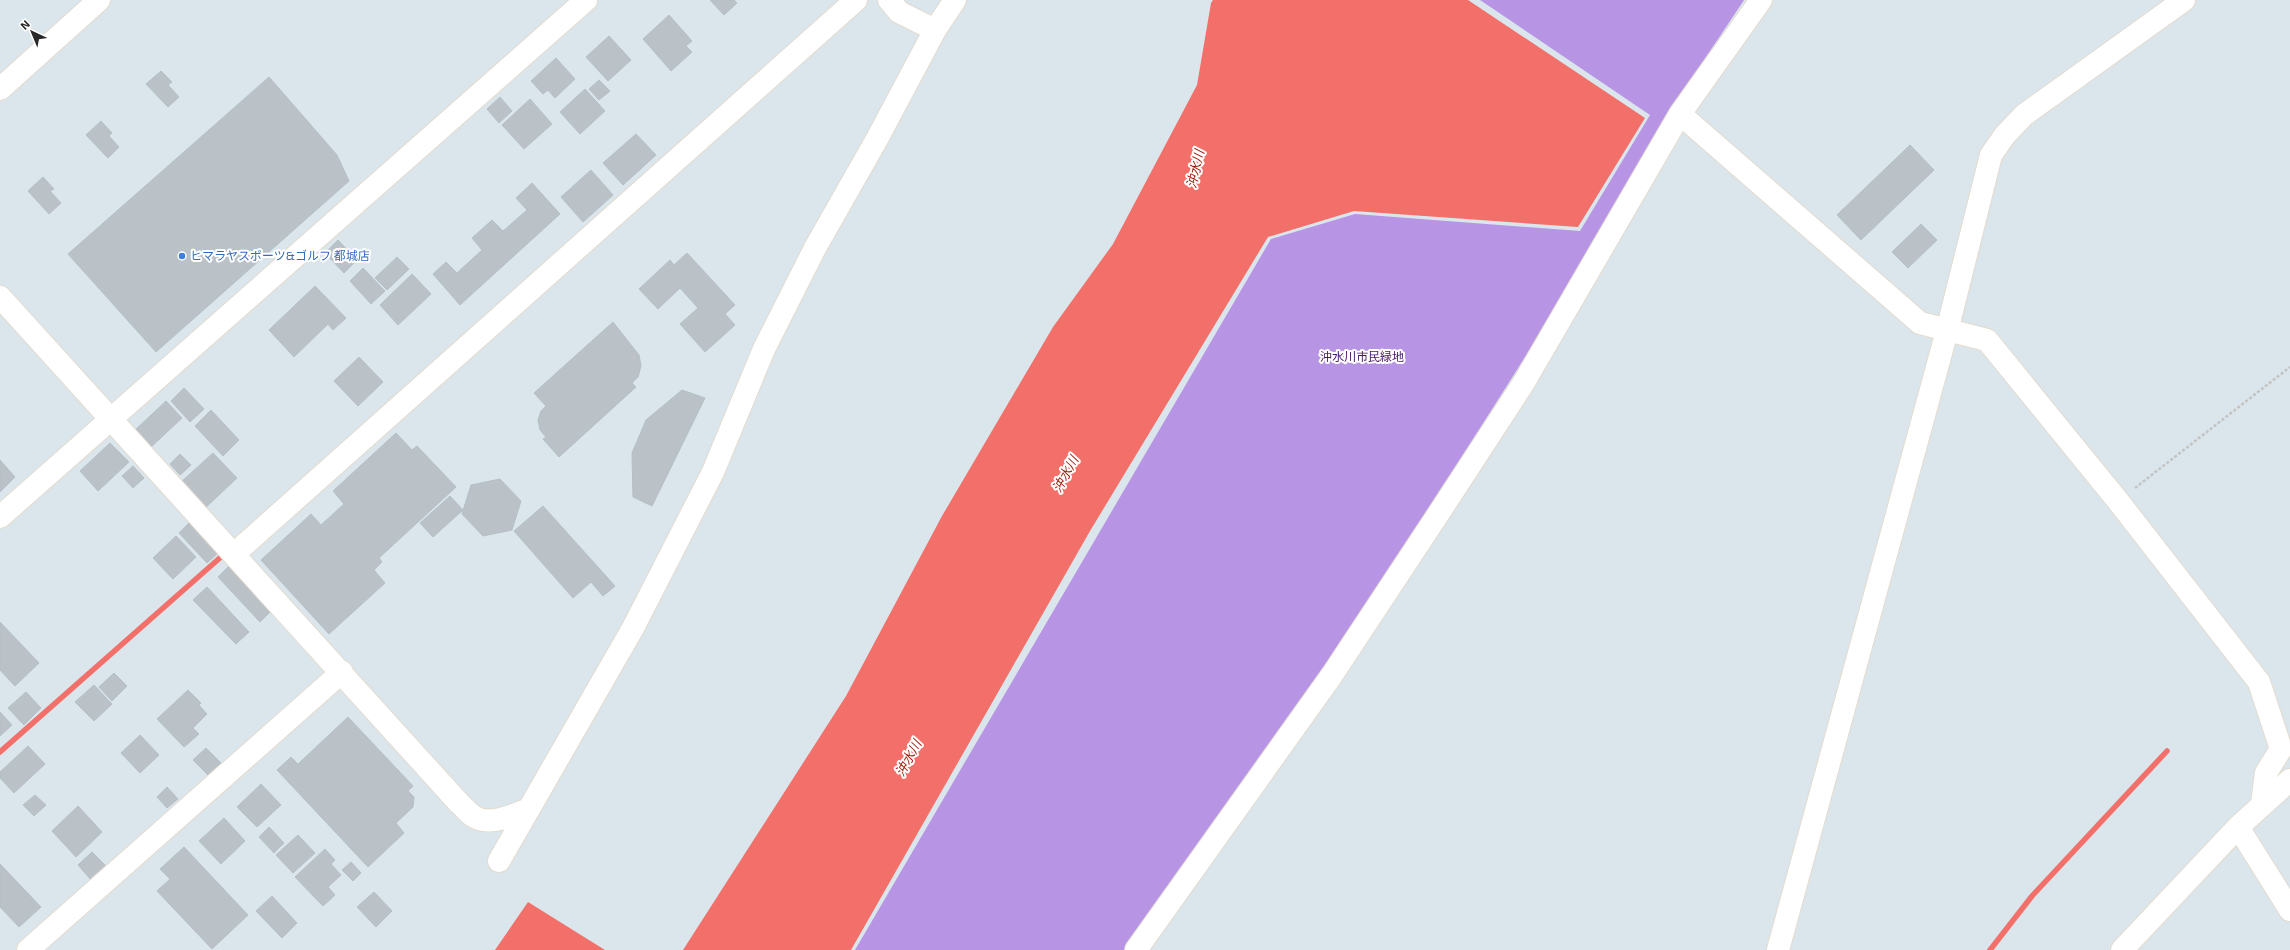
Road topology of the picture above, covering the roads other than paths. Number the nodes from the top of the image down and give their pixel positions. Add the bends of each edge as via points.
1 (99, 0) edge
2 (586, 0) edge
3 (856, 0) edge
4 (889, 0) edge
5 (955, 0) edge
6 (1761, 0) edge
7 (2184, 0) edge
8 (935, 30) junction
9 (0, 88) edge
10 (1680, 114) junction
11 (0, 296) edge
12 (1947, 331) junction
13 (110, 421) junction
14 (0, 517) edge
15 (234, 554) junction
16 (342, 672) junction
17 (2290, 780) edge
18 (2262, 804) junction
19 (527, 810) junction
20 (2238, 827) junction
21 (499, 861) dead end
22 (2290, 910) edge
23 (28, 950) edge
24 (1136, 950) edge
25 (1778, 950) edge
26 (2122, 950) edge

1 - 9 street
2 - 13 street
3 - 15 street
4 - 8 street via 899,12
5 - 8 street
6 - 10 street
7 - 12 street via 2024,115 2005,135 1991,155 1983,182
8 - 19 street via 815,248 764,349 712,472 632,628
10 - 12 street via 1920,323
10 - 24 street via 1523,384 1446,503 1332,675
11 - 13 street
12 - 18 street via 1987,340 2118,501 2259,682 2281,749 2266,773
12 - 25 street
13 - 14 street
13 - 15 street
15 - 16 street
16 - 19 street via 474,817 500,820
16 - 23 street
17 - 18 street
18 - 20 street
19 - 21 street
20 - 22 street
20 - 26 street

